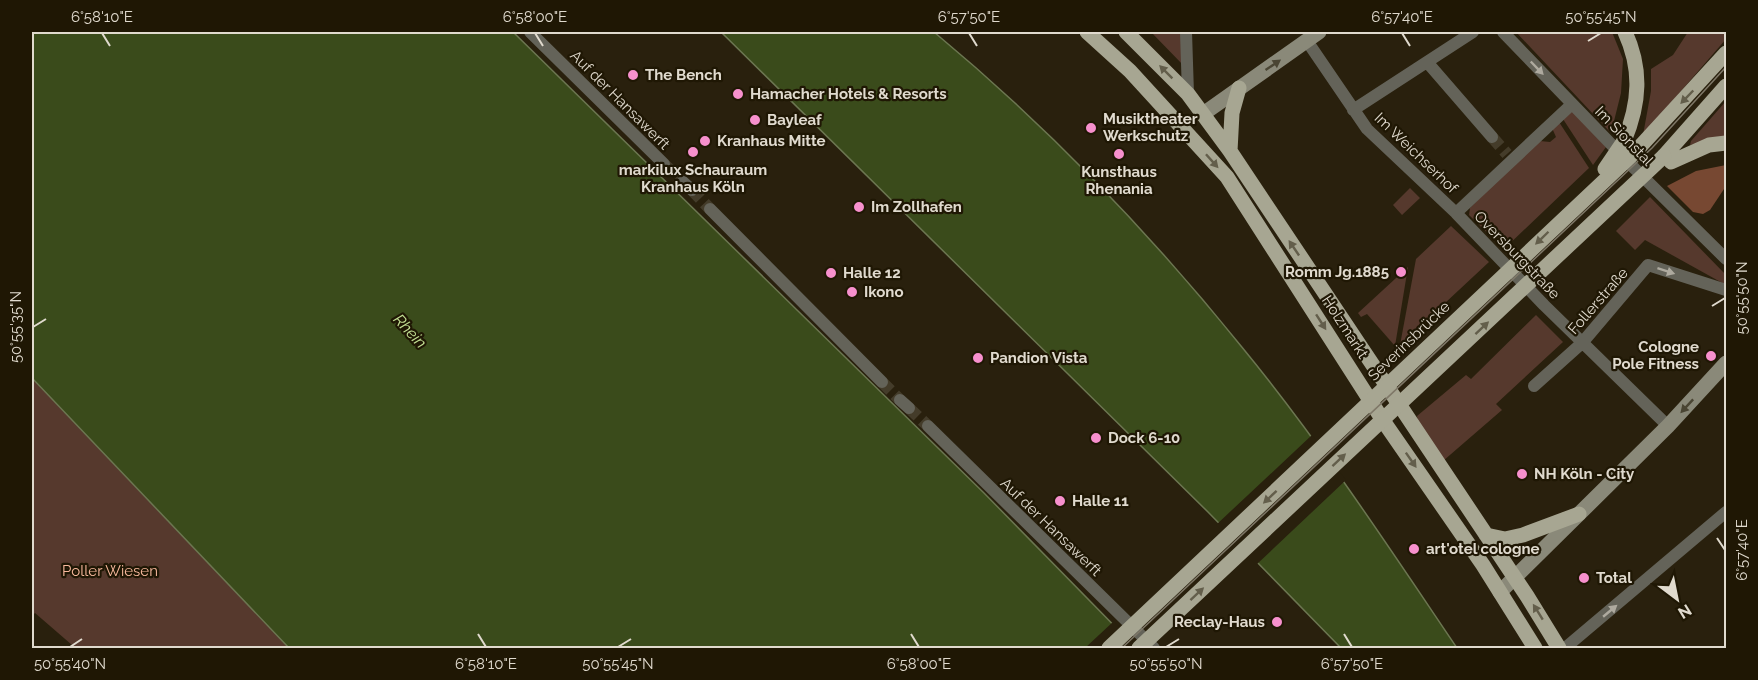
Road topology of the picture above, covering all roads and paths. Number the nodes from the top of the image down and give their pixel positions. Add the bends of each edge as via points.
1 (530, 32) edge
2 (1088, 32) edge
3 (1126, 32) edge
4 (1186, 32) edge
5 (1319, 32) edge
6 (1473, 32) edge
7 (1503, 32) edge
8 (1625, 32) edge
9 (1306, 41) junction
10 (1726, 53) edge
11 (1426, 62) junction
12 (1726, 86) edge
13 (1239, 88) junction
14 (1188, 94) junction
15 (1572, 104) junction
16 (1353, 110) junction
17 (1203, 114) junction
18 (1173, 117) junction
19 (1492, 137) tunnel mouth
20 (1726, 143) edge
21 (1230, 151) junction
22 (1667, 159) junction
23 (664, 164) tunnel mouth
24 (1584, 197) junction
25 (710, 209) tunnel mouth
26 (1456, 213) junction
27 (1726, 259) edge
28 (1726, 290) edge
29 (1582, 343) junction
30 (1726, 363) edge
31 (882, 382) tunnel mouth
32 (1534, 386) dead end
33 (900, 400) tunnel mouth
34 (909, 408) tunnel mouth
35 (928, 426) tunnel mouth
36 (1668, 426) junction
37 (1726, 512) edge
38 (1579, 514) junction
39 (1486, 535) junction
40 (1514, 577) junction
41 (1500, 592) junction
42 (1109, 648) edge
43 (1139, 648) edge
44 (1154, 648) edge
45 (1535, 648) edge
46 (1559, 648) edge
47 (1565, 648) edge

1 - 23 street, Auf der Hansawerft
2 - 18 main road, Holzmarkt
14 -> 3 main road, Holzmarkt
4 - 14 street
5 - 9 street
6 - 11 street
7 -> 15 street, Im Sionstal
8 - 24 main road, bridge via 1632,47 1639,90 1618,152
13 -> 9 street
9 - 16 street, Im Weichserhof
10 -> 24 main road, Severinsbrücke, bridge via 1636,151
11 - 16 street
11 - 19 street
12 - 22 main road
13 - 17 street
13 - 21 main road via 1232,113
14 - 17 main road, Holzmarkt
15 - 26 street, Im Weichserhof via 1510,157
15 - 27 street, Im Sionstal
16 - 26 street, Im Weichserhof via 1367,129
17 - 18 main road
17 - 21 main road, Holzmarkt
18 -> 41 main road, Holzmarkt via 1227,177 1384,422
20 - 22 main road
39 -> 21 main road, Holzmarkt
43 -> 22 main road, bridge
24 -> 42 main road, Severinsbrücke, bridge
25 - 31 street
26 - 29 street, Oversburgstraße
29 -> 28 street, Follerstraße via 1648,265
29 - 32 street, Follerstraße
29 - 36 street, Oversburgstraße
30 -> 36 street
33 - 34 street
35 - 44 street, Auf der Hansawerft
36 - 38 street
47 -> 37 street
38 - 39 main road via 1523,535 1505,539
38 - 40 street
39 - 40 main road, Holzmarkt
40 - 41 street
46 -> 40 main road, Holzmarkt
41 - 45 main road, Holzmarkt

